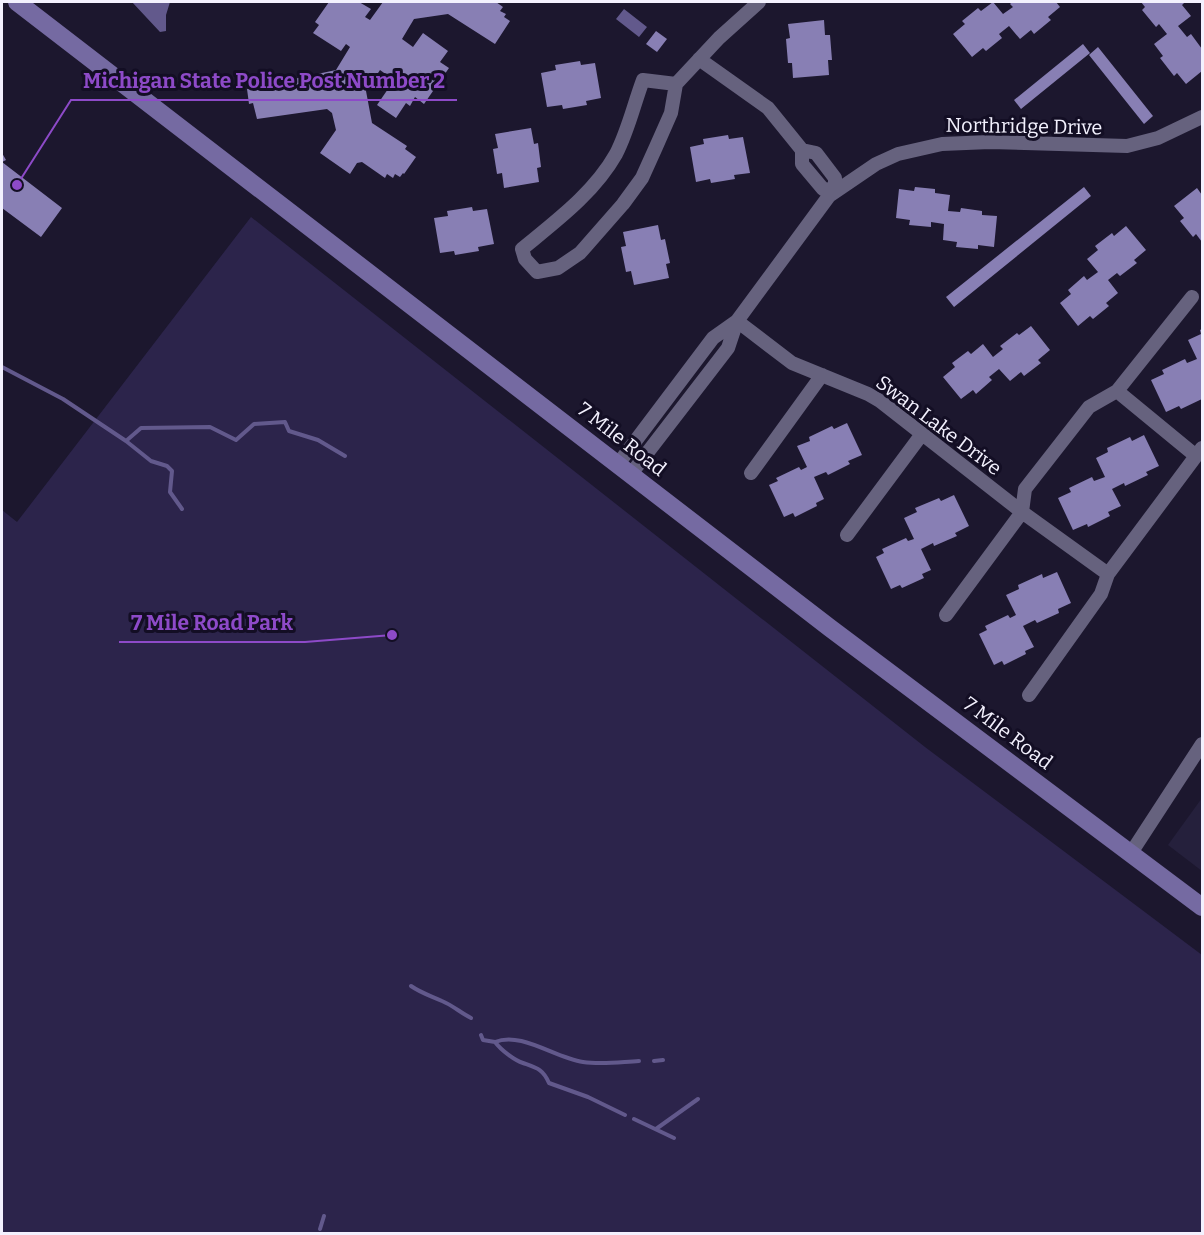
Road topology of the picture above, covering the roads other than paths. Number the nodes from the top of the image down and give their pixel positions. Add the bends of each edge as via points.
1 (17, 2) edge
2 (759, 2) edge
3 (699, 59) junction
4 (676, 84) junction
5 (1203, 117) edge
6 (835, 190) junction
7 (1192, 297) dead end
8 (737, 321) junction
9 (822, 375) junction
10 (1117, 391) junction
11 (922, 434) junction
12 (1199, 452) edge
13 (625, 469) junction
14 (751, 473) dead end
15 (1022, 512) junction
16 (847, 535) dead end
17 (1108, 574) junction
18 (946, 615) dead end
19 (1029, 695) dead end
20 (1203, 744) edge
21 (1131, 853) junction
22 (1203, 907) edge

1 - 13 street, 7 Mile Road
2 - 3 street
3 - 4 street
3 - 6 street via 768,108 802,150 816,153 835,178
4 - 4 street via 670,113 656,147 642,178 623,204 580,253 558,268 537,272 522,249 572,208 599,178 616,153 644,80
5 - 6 street, Northridge Drive via 1158,138 1127,146 990,142 925,147 876,164
6 - 8 street, Northridge Drive
7 - 10 street
8 - 9 street, Swan Lake Drive via 792,363
8 - 13 street, Northridge Drive via 728,348
9 - 11 street, Swan Lake Drive via 868,394
9 - 14 street
10 - 12 street
10 - 15 street via 1089,407 1025,489
11 - 15 street, Swan Lake Drive
11 - 16 street
12 - 17 street
13 - 21 street, 7 Mile Road
15 - 17 street, Swan Lake Drive
15 - 18 street
17 - 19 street via 1101,594
20 - 21 street
21 - 22 street, 7 Mile Road

